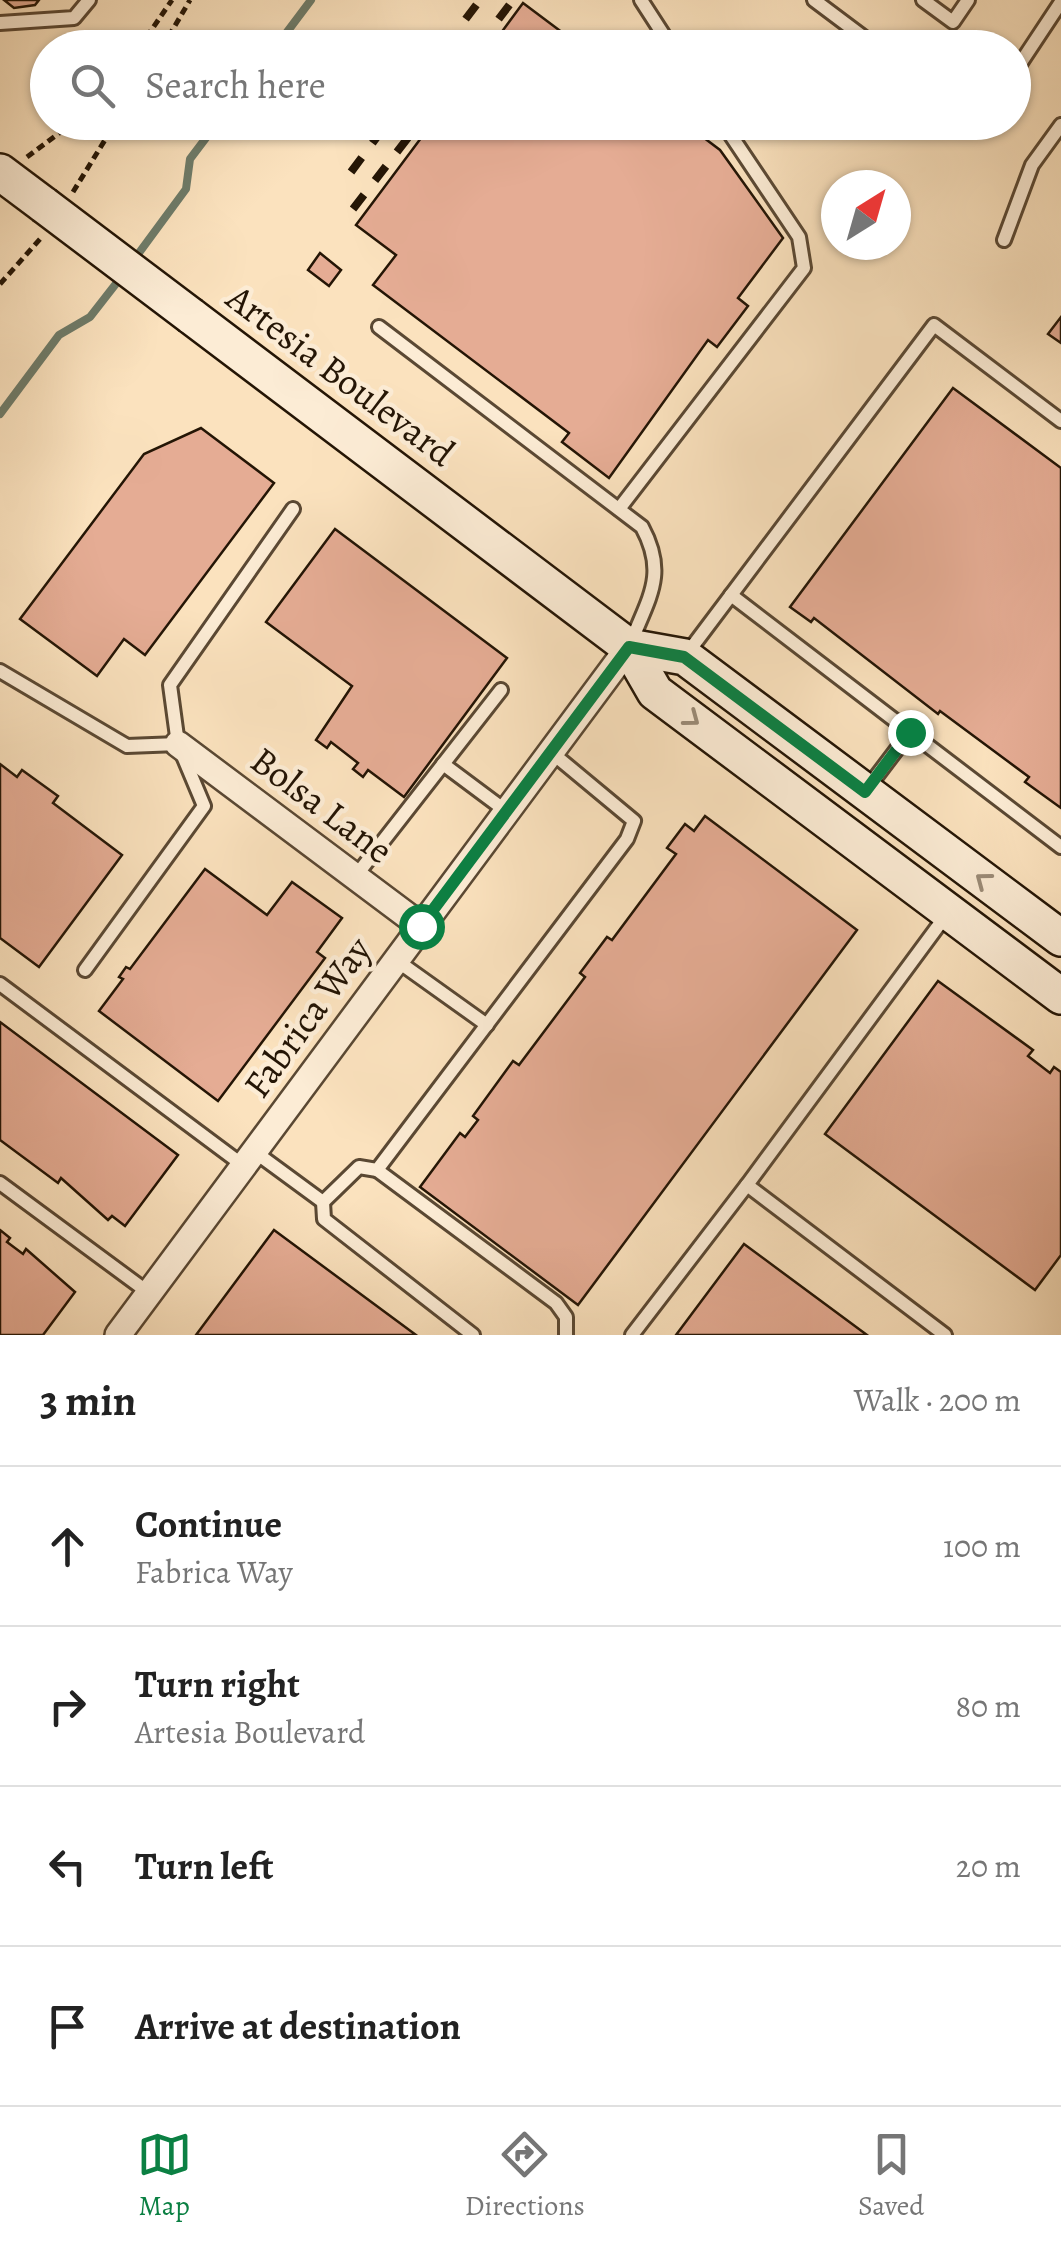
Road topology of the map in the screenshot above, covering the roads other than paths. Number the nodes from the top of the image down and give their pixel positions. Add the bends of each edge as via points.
1 (88, 0) edge
2 (642, 0) edge
3 (814, 0) edge
4 (923, 0) edge
5 (968, 0) edge
6 (1061, 2) edge
7 (0, 23) edge
8 (661, 30) edge
9 (854, 30) edge
10 (1031, 47) edge
11 (1061, 125) edge
12 (734, 140) edge
13 (4, 175) edge
14 (1004, 240) dead end
15 (378, 327) dead end
16 (1061, 420) edge
17 (619, 509) junction
18 (293, 510) dead end
19 (731, 595) junction
20 (629, 647) junction
21 (684, 657) junction
22 (0, 671) edge
23 (500, 690) dead end
24 (910, 732) junction
25 (178, 744) junction
26 (551, 752) junction
27 (443, 764) junction
28 (865, 792) junction
29 (506, 811) junction
30 (1061, 847) edge
31 (355, 877) junction
32 (949, 912) junction
33 (421, 926) junction
34 (1061, 938) edge
35 (396, 960) junction
36 (85, 970) dead end
37 (0, 984) edge
38 (1061, 996) edge
39 (487, 1025) junction
40 (249, 1159) junction
41 (377, 1170) junction
42 (0, 1183) edge
43 (747, 1185) junction
44 (322, 1202) junction
45 (150, 1293) junction
46 (123, 1333) edge
47 (473, 1335) edge
48 (566, 1335) edge
49 (632, 1335) edge
50 (944, 1335) edge

1 - 7 lane via 74,18
2 - 8 lane
3 - 9 lane
4 - 5 lane via 953,22
6 - 10 lane
11 - 14 lane via 1032,165
12 - 17 lane via 800,237 804,268
13 - 20 main road, Artesia Boulevard, bridge
15 - 17 lane
16 - 19 lane via 934,324
17 - 20 lane via 642,527 658,572
18 - 25 lane via 170,684
19 - 21 lane
19 - 24 lane
20 - 21 main road, Artesia Boulevard
20 - 26 street, Fabrica Way
20 -> 32 main road, Artesia Boulevard via 654,692
21 - 28 main road, Artesia Boulevard
22 - 25 lane via 127,746
23 - 27 lane
24 - 28 lane
24 - 30 lane
25 - 31 street, Bolsa Lane
25 - 36 lane via 204,806
26 - 29 street, Fabrica Way
26 - 39 lane via 634,821
27 - 29 lane
27 - 31 lane
34 -> 28 main road, Artesia Boulevard
29 - 33 street, Fabrica Way
31 - 33 street, Bolsa Lane
32 - 38 main road, Artesia Boulevard
32 - 43 lane
33 - 35 street, Fabrica Way
35 - 39 lane
35 - 40 street, Fabrica Way
37 - 40 lane
39 - 41 lane
40 - 44 lane
40 - 45 street, Fabrica Way
41 - 44 lane via 358,1167
41 - 48 lane via 556,1303 566,1317
42 - 45 lane
43 - 49 lane
43 - 50 lane
44 - 47 lane via 324,1219
45 - 46 street, Fabrica Way

